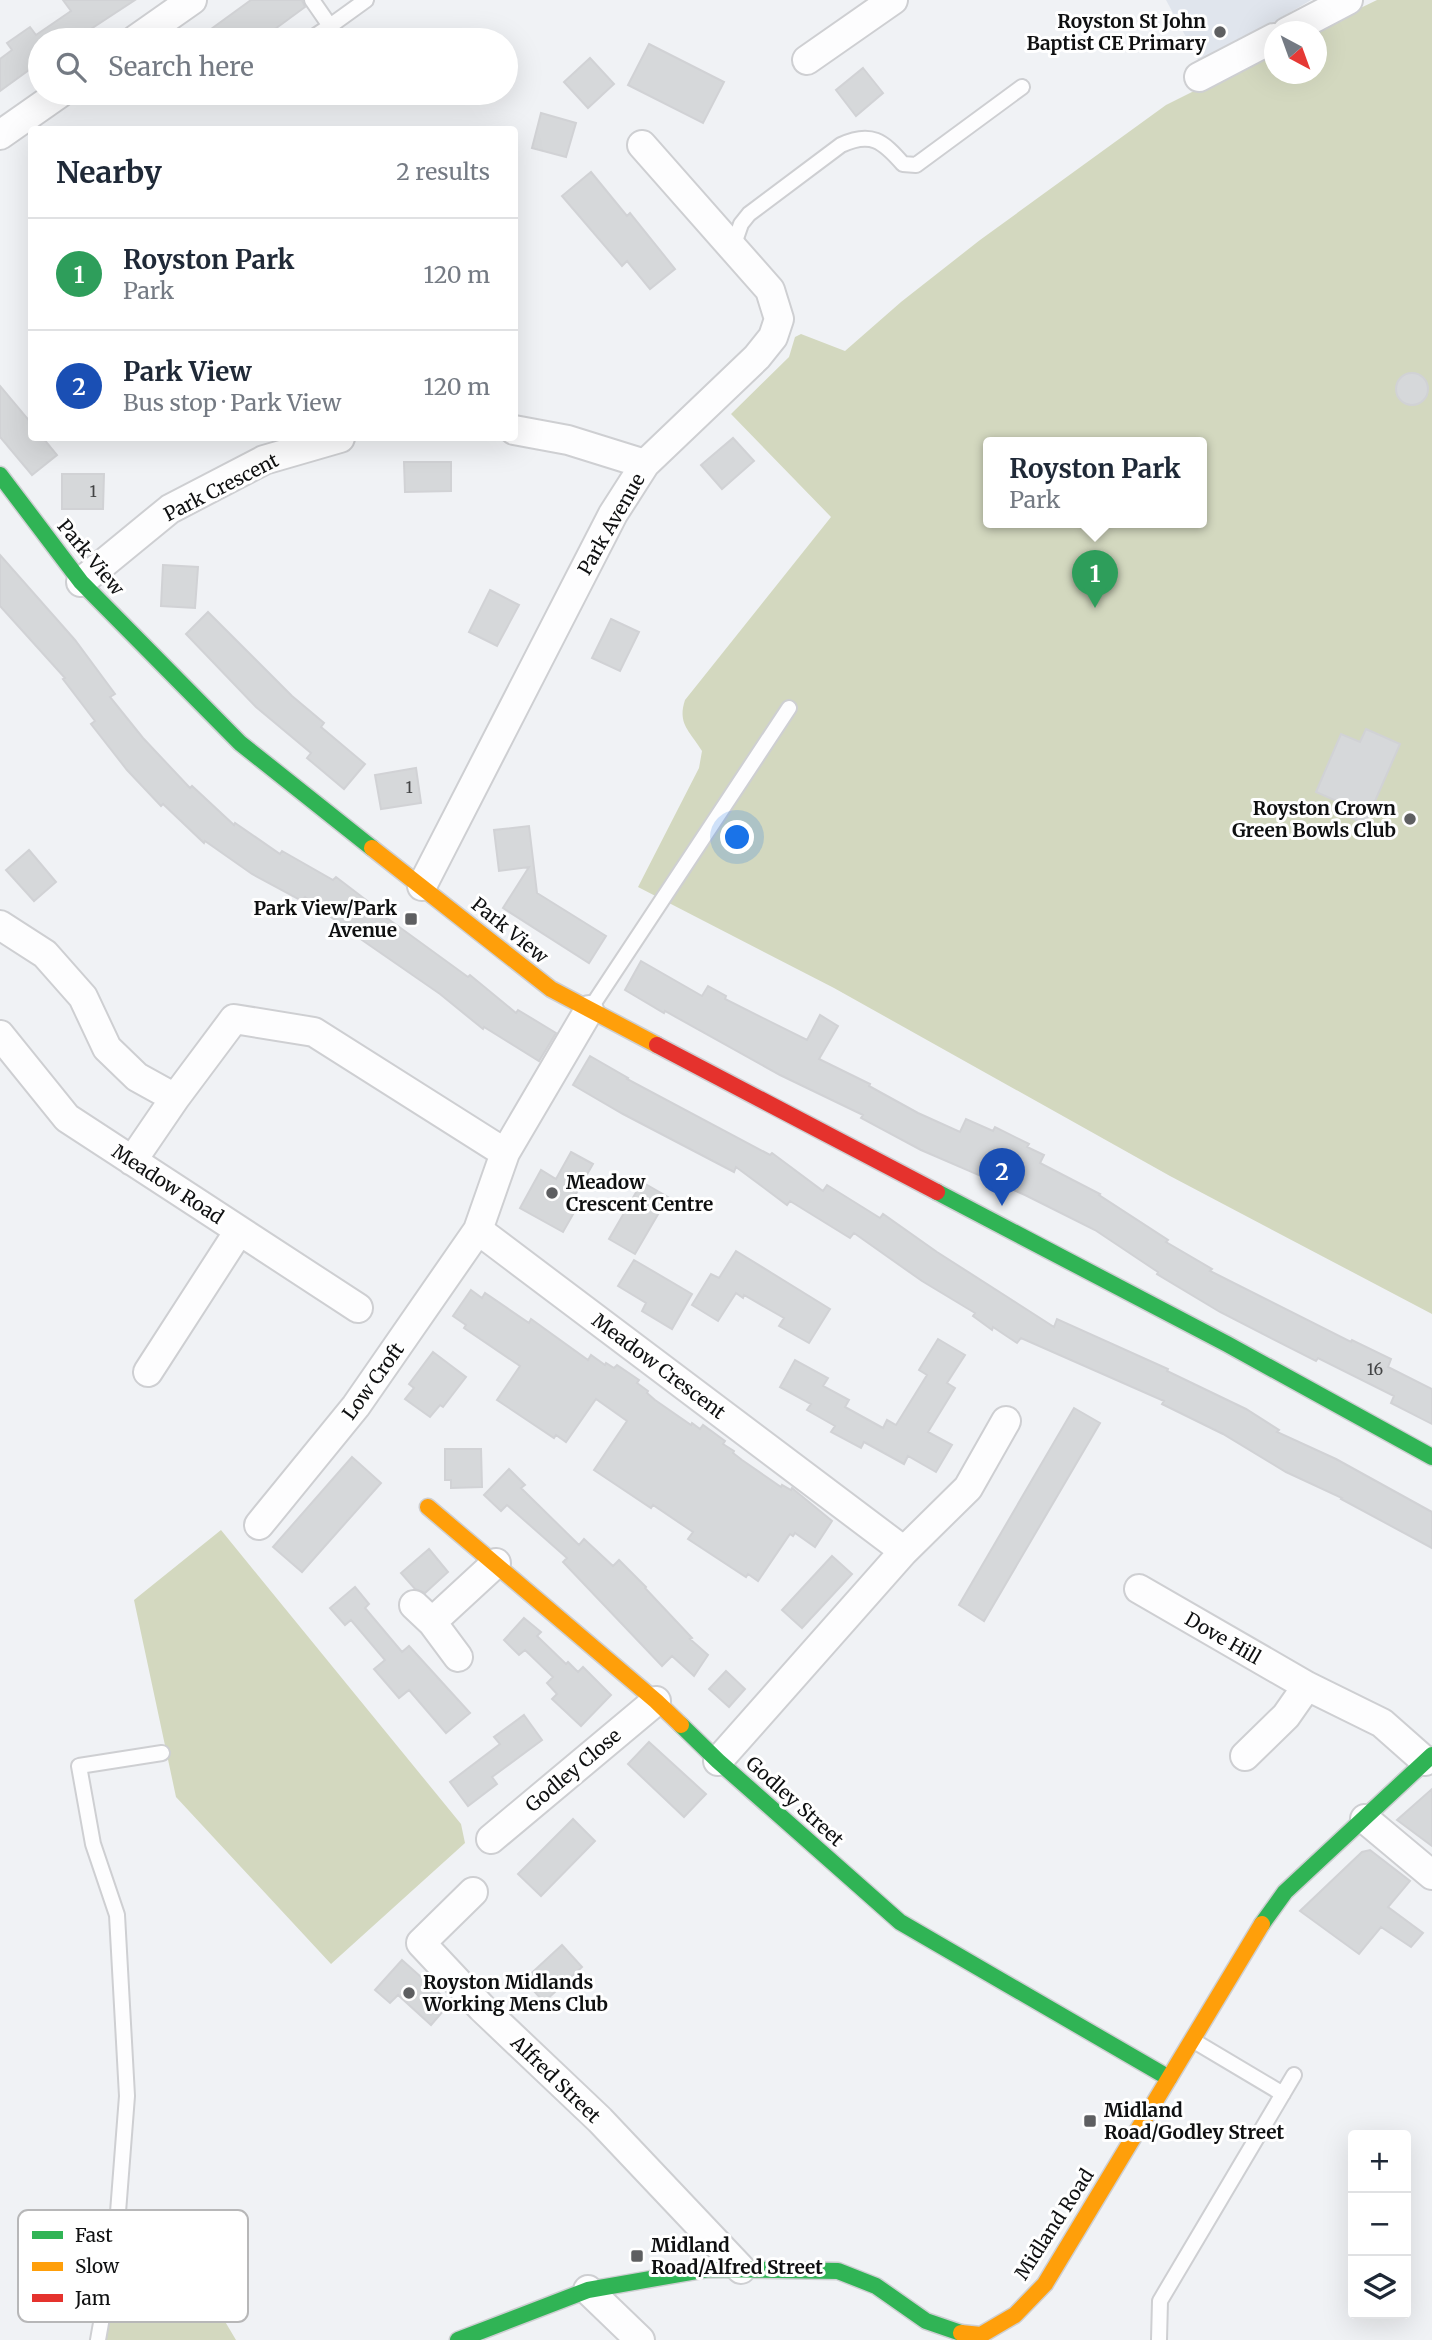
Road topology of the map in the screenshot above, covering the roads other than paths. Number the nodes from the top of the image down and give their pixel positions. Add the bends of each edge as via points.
1 (192, 0) edge
2 (312, 0) edge
3 (366, 0) edge
4 (893, 0) edge
5 (1348, 0) edge
6 (1308, 21) edge
7 (330, 26) junction
8 (152, 28) edge
9 (327, 28) edge
10 (1264, 44) edge
11 (807, 60) dead end
12 (1199, 77) dead end
13 (1022, 87) dead end
14 (43, 105) edge
15 (0, 135) edge
16 (642, 145) dead end
17 (733, 247) junction
18 (518, 431) edge
19 (330, 441) edge
20 (645, 464) junction
21 (0, 475) edge
22 (81, 582) junction
23 (789, 708) dead end
24 (422, 886) junction
25 (0, 925) edge
26 (589, 1010) junction
27 (0, 1035) edge
28 (175, 1098) junction
29 (505, 1153) junction
30 (132, 1161) junction
31 (478, 1230) junction
32 (239, 1231) junction
33 (358, 1308) dead end
34 (148, 1373) dead end
35 (1006, 1421) dead end
36 (1432, 1457) edge
37 (428, 1507) dead end
38 (259, 1525) dead end
39 (904, 1551) junction
40 (496, 1563) junction
41 (1139, 1589) dead end
42 (458, 1657) dead end
43 (1307, 1686) junction
44 (656, 1701) junction
45 (162, 1753) dead end
46 (1245, 1756) dead end
47 (1429, 1758) edge
48 (718, 1761) junction
49 (1365, 1819) junction
50 (491, 1839) dead end
51 (1432, 1875) edge
52 (473, 1892) dead end
53 (1191, 2039) junction
54 (1294, 2075) dead end
55 (1169, 2078) junction
56 (1283, 2094) junction
57 (118, 2210) edge
58 (741, 2269) junction
59 (588, 2290) junction
60 (101, 2322) edge
61 (981, 2338) edge
62 (98, 2340) edge
63 (458, 2340) edge
64 (640, 2340) edge
65 (1159, 2340) edge

1 - 8 street
2 - 7 lane
3 - 7 lane
4 - 11 street
5 - 6 street
7 - 9 lane
10 - 12 street
13 - 17 lane via 916,165 903,164 887,146 871,138 841,145 749,214
14 - 15 street
16 - 17 street, Park Avenue
17 - 20 street, Park Avenue via 770,290 779,319 773,337
18 - 20 street via 568,440
19 - 22 street, Park Crescent via 264,460 170,509
20 - 24 street, Park Avenue via 600,537
21 - 22 street, Park View
22 - 24 street, Park View via 240,743
23 - 26 lane
24 - 26 street, Park View via 551,989
25 - 28 street via 53,962 83,997 107,1048 137,1077
26 - 29 street
26 - 36 street, Park View via 1227,1344
27 - 30 street, Meadow Road via 67,1118
28 - 29 street via 234,1019 314,1032
28 - 30 street
29 - 31 street
30 - 32 street, Meadow Road
31 - 38 street, Low Croft via 356,1406
31 - 39 street, Meadow Crescent
32 - 33 street, Meadow Road
32 - 34 street
35 - 39 street via 968,1488
37 - 40 street, Godley Street
39 - 48 street
40 - 42 street via 423,1614
40 - 44 street, Godley Street
41 - 43 street, Dove Hill
43 - 46 street via 1286,1716
43 - 47 street, Dove Hill via 1382,1723
44 - 48 street, Godley Street
44 - 50 street, Godley Close
45 - 57 lane via 79,1766 93,1844 117,1915 127,2096
47 - 49 street, Midland Road
48 - 55 street, Godley Street via 900,1922
49 - 51 street
49 - 53 street, Midland Road via 1285,1892
52 - 58 street, Alfred Street via 421,1943 600,2120
53 - 55 street, Midland Road
53 - 56 lane
54 - 56 lane
55 - 61 street, Midland Road via 1045,2284 1014,2315
56 - 65 lane via 1160,2301
58 - 59 street, Midland Road via 708,2269
58 - 61 street, Midland Road via 838,2271 876,2286 926,2321
59 - 63 street, Midland Road
59 - 64 street
60 - 62 lane

